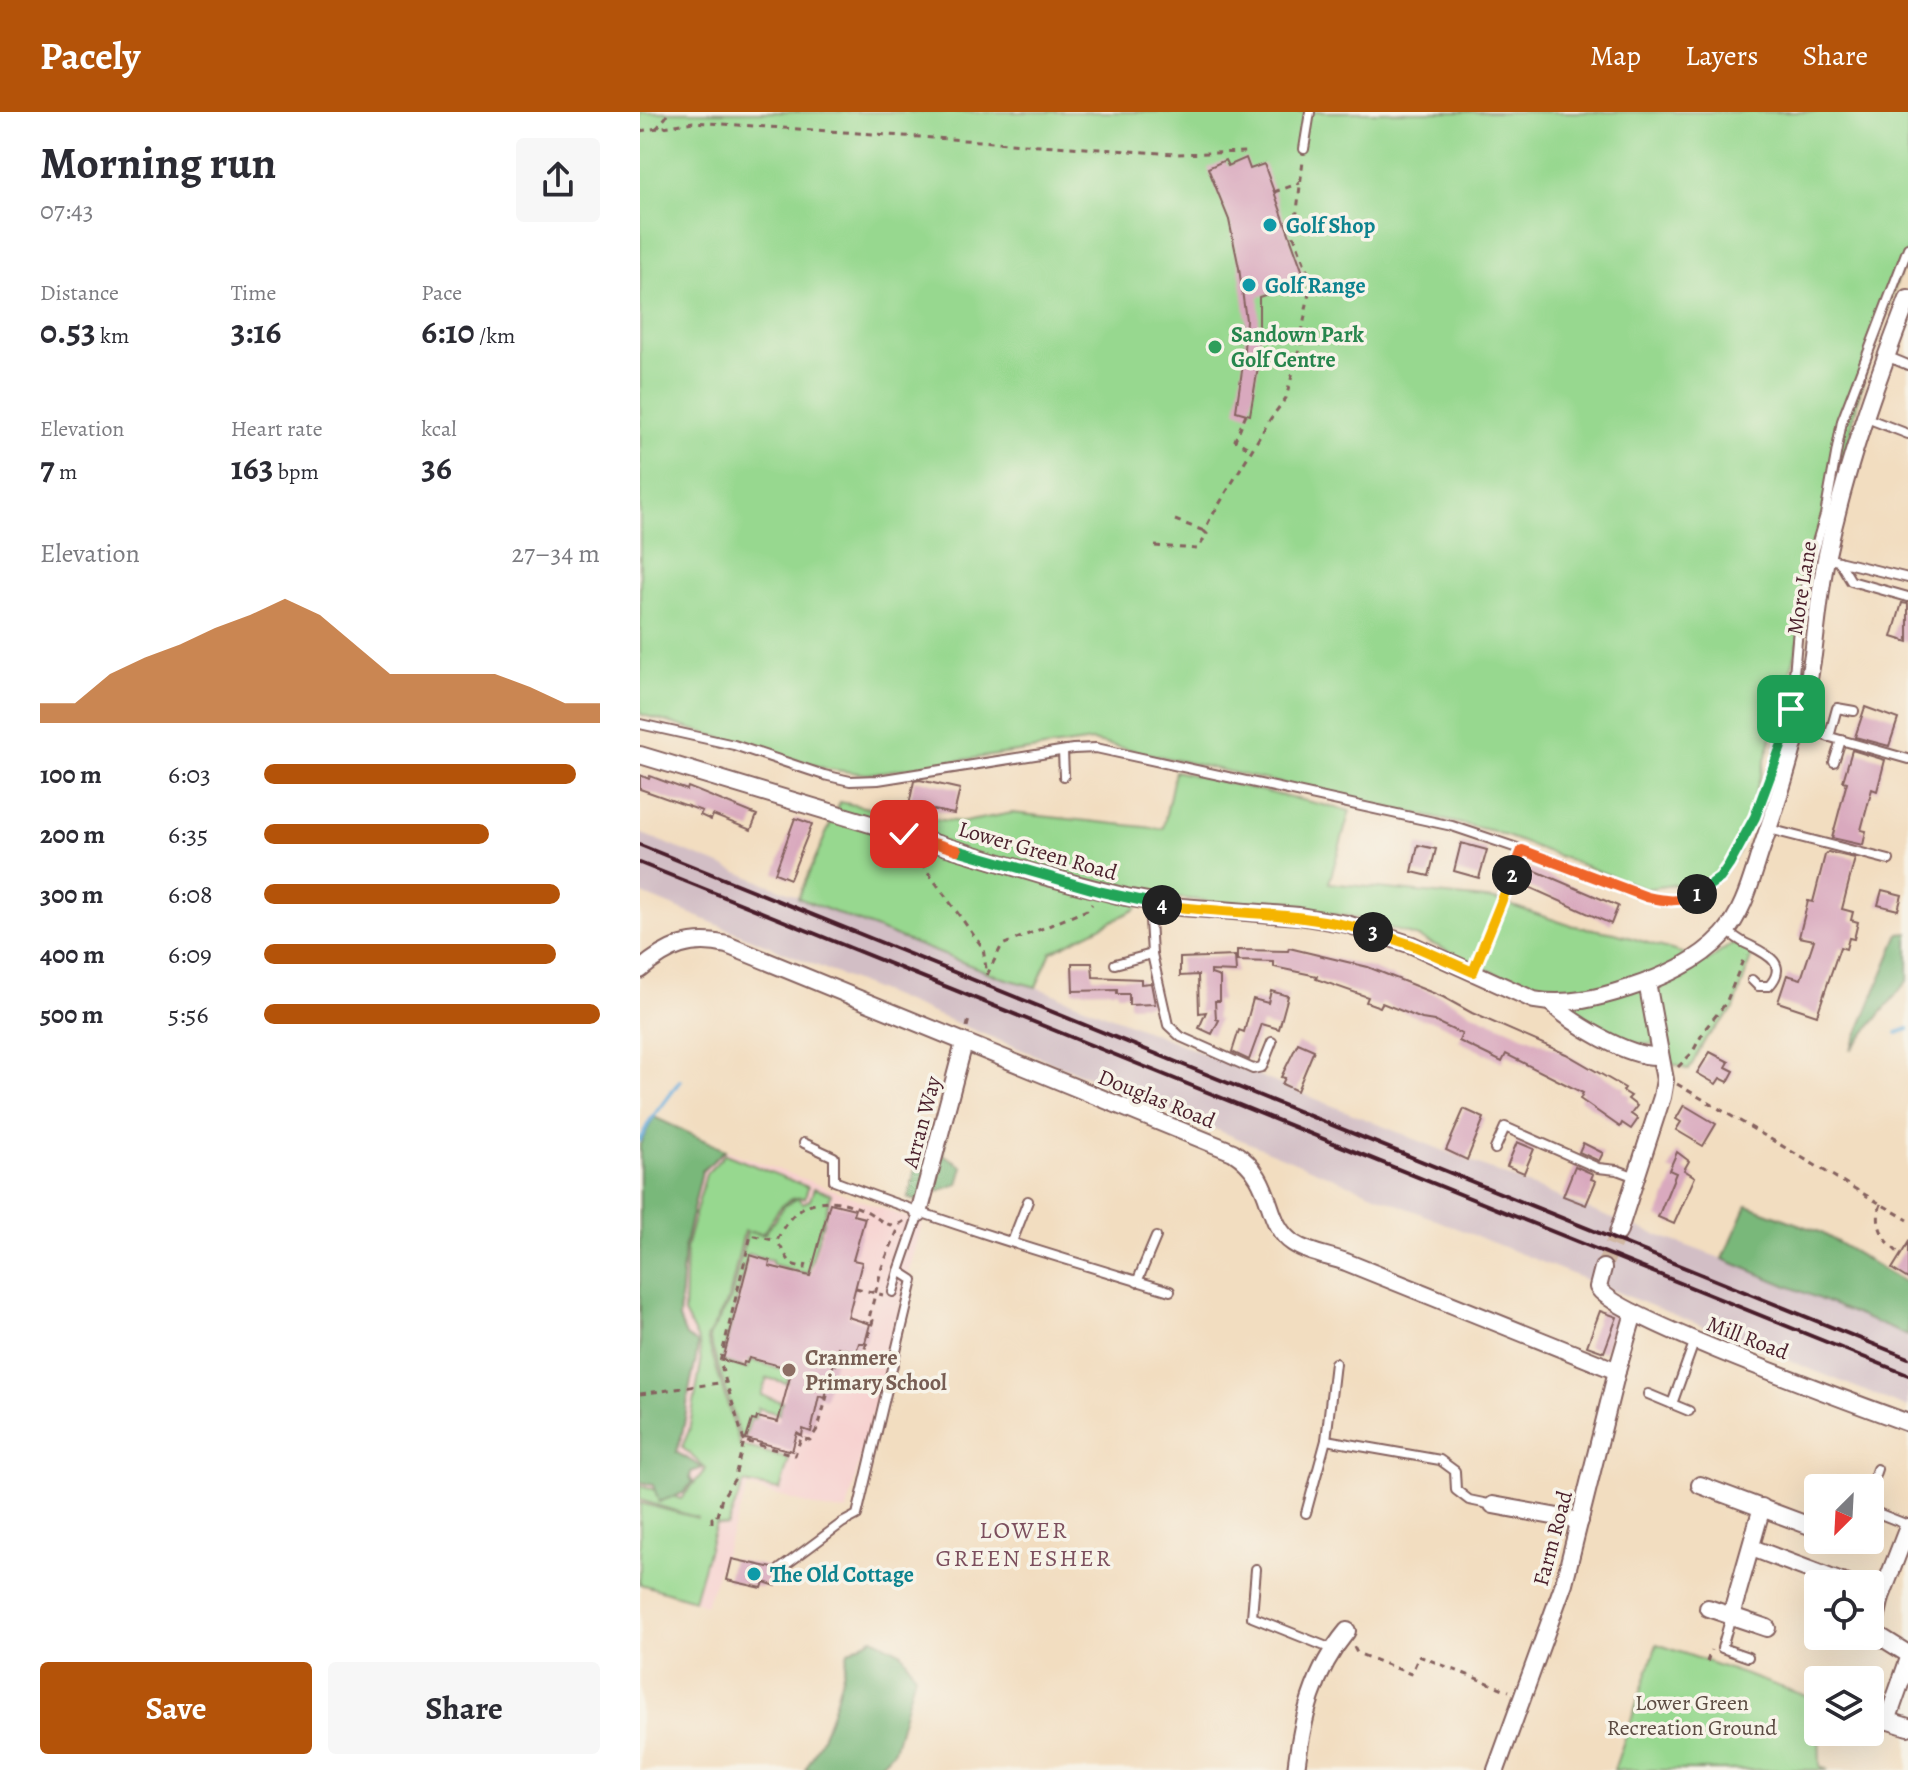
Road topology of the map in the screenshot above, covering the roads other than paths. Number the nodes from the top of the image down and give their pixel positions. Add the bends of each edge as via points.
1 (1310, 112) edge
2 (1304, 149) road end
3 (1908, 248) edge
4 (1908, 299) edge
5 (1886, 356) junction
6 (1908, 365) edge
7 (1863, 417) junction
8 (1908, 434) edge
9 (1833, 560) junction
10 (1908, 578) edge
11 (1908, 597) edge
12 (1854, 711) dead end
13 (640, 724) edge
14 (1798, 728) junction
15 (1829, 737) junction
16 (1841, 740) junction
17 (1063, 751) junction
18 (640, 755) edge
19 (1908, 759) edge
20 (1834, 762) dead end
21 (1064, 776) dead end
22 (1769, 829) junction
23 (1522, 850) junction
24 (1889, 860) dead end
25 (1149, 902) junction
26 (1727, 931) junction
27 (1152, 954) junction
28 (1115, 964) dead end
29 (640, 970) edge
30 (1473, 972) junction
31 (1752, 980) dead end
32 (1647, 982) junction
33 (1551, 1003) junction
34 (1272, 1042) dead end
35 (964, 1043) junction
36 (1659, 1056) junction
37 (804, 1143) dead end
38 (1495, 1149) dead end
39 (1636, 1177) junction
40 (1028, 1201) dead end
41 (915, 1212) junction
42 (1618, 1233) tunnel mouth
43 (1156, 1237) dead end
44 (1012, 1242) junction
45 (1603, 1268) tunnel mouth
46 (899, 1271) junction
47 (1137, 1282) junction
48 (1170, 1291) dead end
49 (892, 1295) road end
50 (1634, 1313) junction
51 (1695, 1340) junction
52 (1335, 1363) dead end
53 (1617, 1371) junction
54 (1648, 1394) dead end
55 (1672, 1404) junction
56 (1689, 1411) dead end
57 (1908, 1423) edge
58 (1326, 1440) junction
59 (1877, 1469) dead end
60 (1875, 1474) edge
61 (1700, 1485) dead end
62 (1493, 1505) joint
63 (1762, 1507) junction
64 (1306, 1513) dead end
65 (1884, 1516) edge
66 (1580, 1521) junction
67 (1804, 1524) edge
68 (1908, 1526) edge
69 (1752, 1548) junction
70 (780, 1569) dead end
71 (1256, 1569) dead end
72 (1810, 1570) edge
73 (1884, 1577) edge
74 (1708, 1608) dead end
75 (1731, 1616) junction
76 (1767, 1628) dead end
77 (1347, 1631) road end
78 (1884, 1639) edge
79 (1332, 1649) junction
80 (1908, 1654) edge
81 (1748, 1657) dead end
82 (1908, 1661) edge
83 (1884, 1720) edge
84 (1887, 1721) junction
85 (1908, 1727) edge
86 (1296, 1770) edge
87 (1496, 1770) edge

1 - 2 lane
3 - 23 lane via 1842,421 1799,617 1786,733 1755,817 1729,865 1693,897 1668,901
4 - 5 street, More Lane
5 - 6 lane
5 - 7 street, More Lane
7 - 8 lane
7 - 9 street, More Lane
9 - 10 lane
9 - 11 lane via 1851,581
9 - 14 street, More Lane
12 - 15 lane via 1837,708
13 - 17 lane via 734,745 850,781
14 - 15 lane
14 - 22 street, More Lane
15 - 16 lane
16 - 19 lane
16 - 20 lane
17 - 21 lane
17 - 23 lane via 1096,748 1186,766 1452,826
18 - 25 street, Lower Green Road
22 - 24 lane
22 - 26 street, More Lane
23 - 30 lane
25 - 27 lane
25 - 30 street, Lower Green Road via 1334,921 1412,945
26 - 31 lane via 1760,949 1777,967 1769,986
26 - 32 street, More Lane via 1707,951
27 - 28 lane
27 - 34 lane via 1168,1025 1181,1037 1253,1069 1262,1067
29 - 35 street, Douglas Road via 678,944 711,941
30 - 33 street, More Lane
32 - 33 street, More Lane via 1594,999
32 - 36 street
33 - 36 street via 1636,1054
35 - 41 street, Arran Way
35 - 53 street, Douglas Road via 1248,1161 1292,1243
36 - 39 street via 1665,1080
37 - 41 lane via 834,1157 834,1181
38 - 39 lane via 1505,1127 1598,1168
39 - 42 street
40 - 44 lane
41 - 44 lane
41 - 46 lane
43 - 47 lane
44 - 47 lane
45 - 50 street, Mill Road via 1601,1294
46 - 49 lane
46 - 70 lane via 913,1280 857,1515
47 - 48 lane
50 - 51 street, Mill Road
50 - 53 street, Farm Road
51 - 55 lane
51 - 57 street, Mill Road
52 - 58 lane
53 - 66 street, Farm Road
54 - 55 lane
55 - 56 lane
58 - 62 lane via 1440,1460 1455,1471 1456,1490 1469,1500
58 - 64 lane
59 - 60 lane
61 - 63 street
62 - 66 street
63 - 67 street
63 - 69 street
65 - 68 lane
66 - 87 street, Farm Road via 1564,1583
68 - 73 street
69 - 72 street
69 - 75 street
71 - 79 lane via 1252,1617
74 - 75 street
75 - 76 street
75 - 81 lane via 1722,1648
77 - 79 street
78 - 80 street
79 - 86 street via 1308,1702
82 - 84 street
83 - 84 street
84 - 85 street

